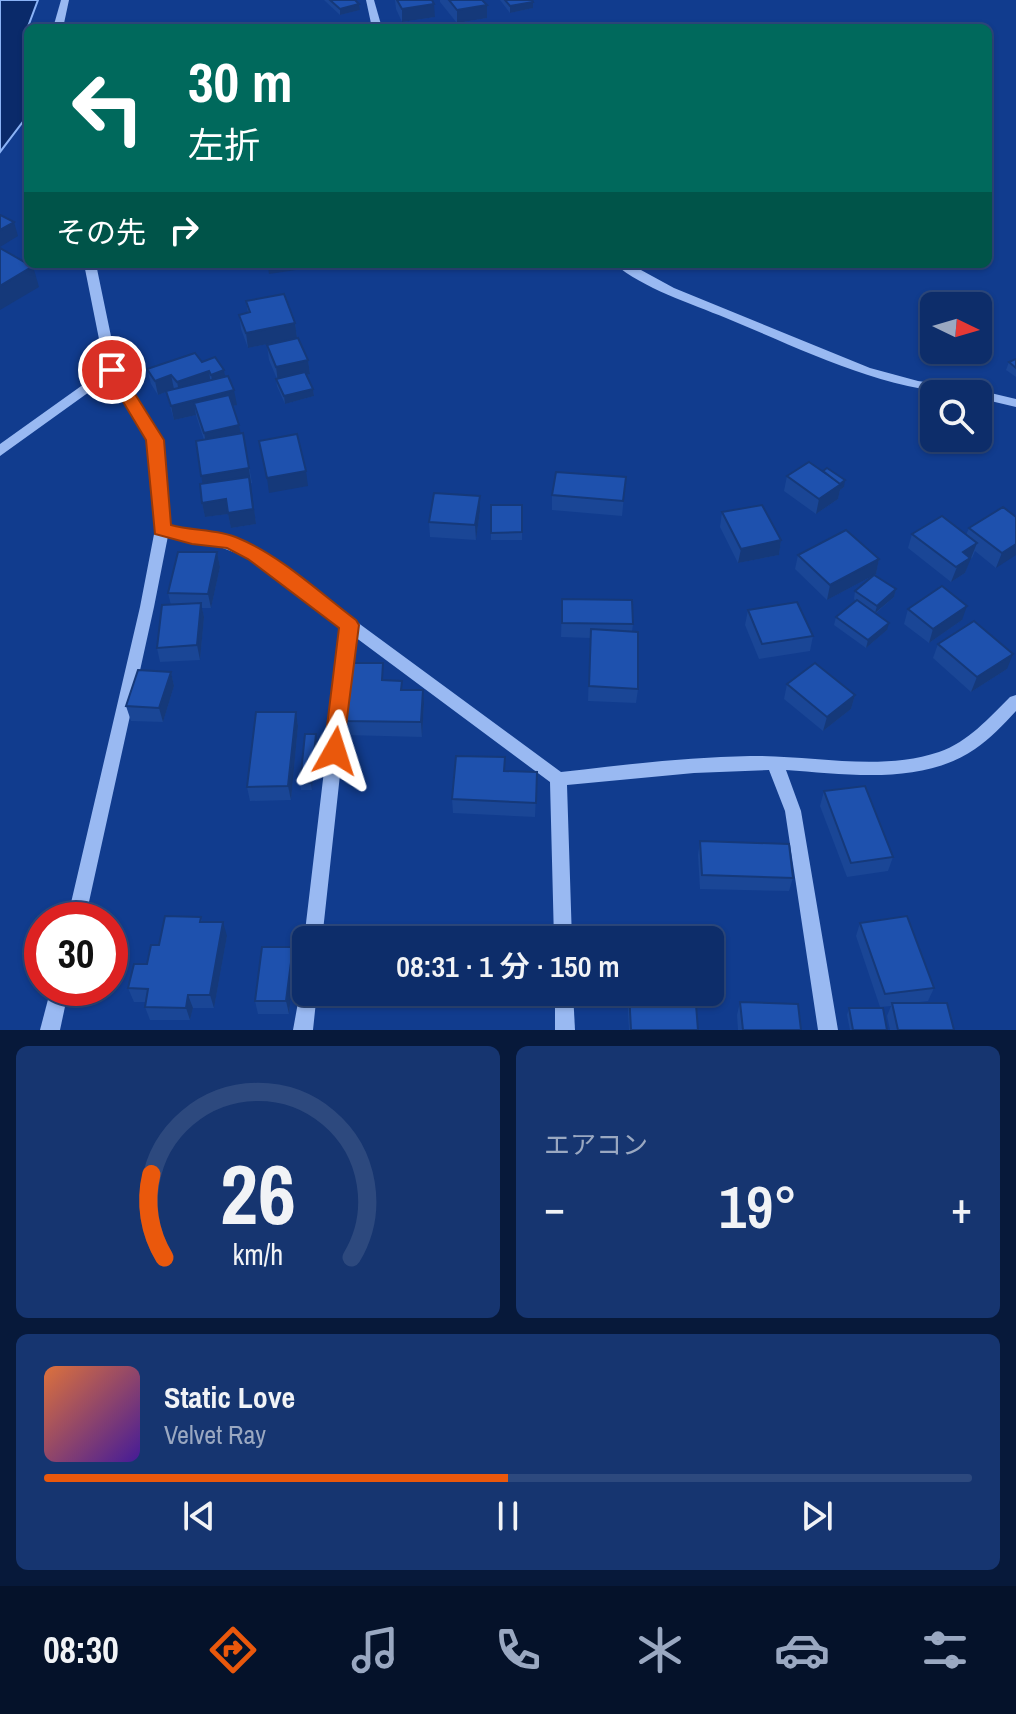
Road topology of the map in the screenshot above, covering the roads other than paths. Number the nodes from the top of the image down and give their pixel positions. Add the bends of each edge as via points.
1 (65, 0) edge
2 (370, 0) edge
3 (59, 24) edge
4 (376, 24) edge
5 (91, 268) edge
6 (628, 268) edge
7 (112, 370) junction
8 (920, 385) edge
9 (992, 397) edge
10 (1016, 403) edge
11 (0, 451) edge
12 (162, 529) junction
13 (349, 625) junction
14 (1016, 701) edge
15 (775, 763) junction
16 (558, 779) junction
17 (80, 902) edge
18 (315, 926) edge
19 (563, 926) edge
20 (56, 1006) edge
21 (306, 1006) edge
22 (564, 1006) edge
23 (50, 1030) edge
24 (303, 1030) edge
25 (565, 1030) edge
26 (828, 1030) edge

1 - 3 street
2 - 4 street
5 - 7 street
6 - 8 street via 670,291 866,371
7 - 11 street
7 - 12 street via 155,440
9 - 10 street
12 - 13 street via 230,542 254,554
12 - 17 street
13 - 16 street
13 - 18 street
14 - 15 street via 963,749 928,762 839,769
15 - 16 street
15 - 26 street via 793,811
16 - 19 street
20 - 23 street
21 - 24 street
22 - 25 street

